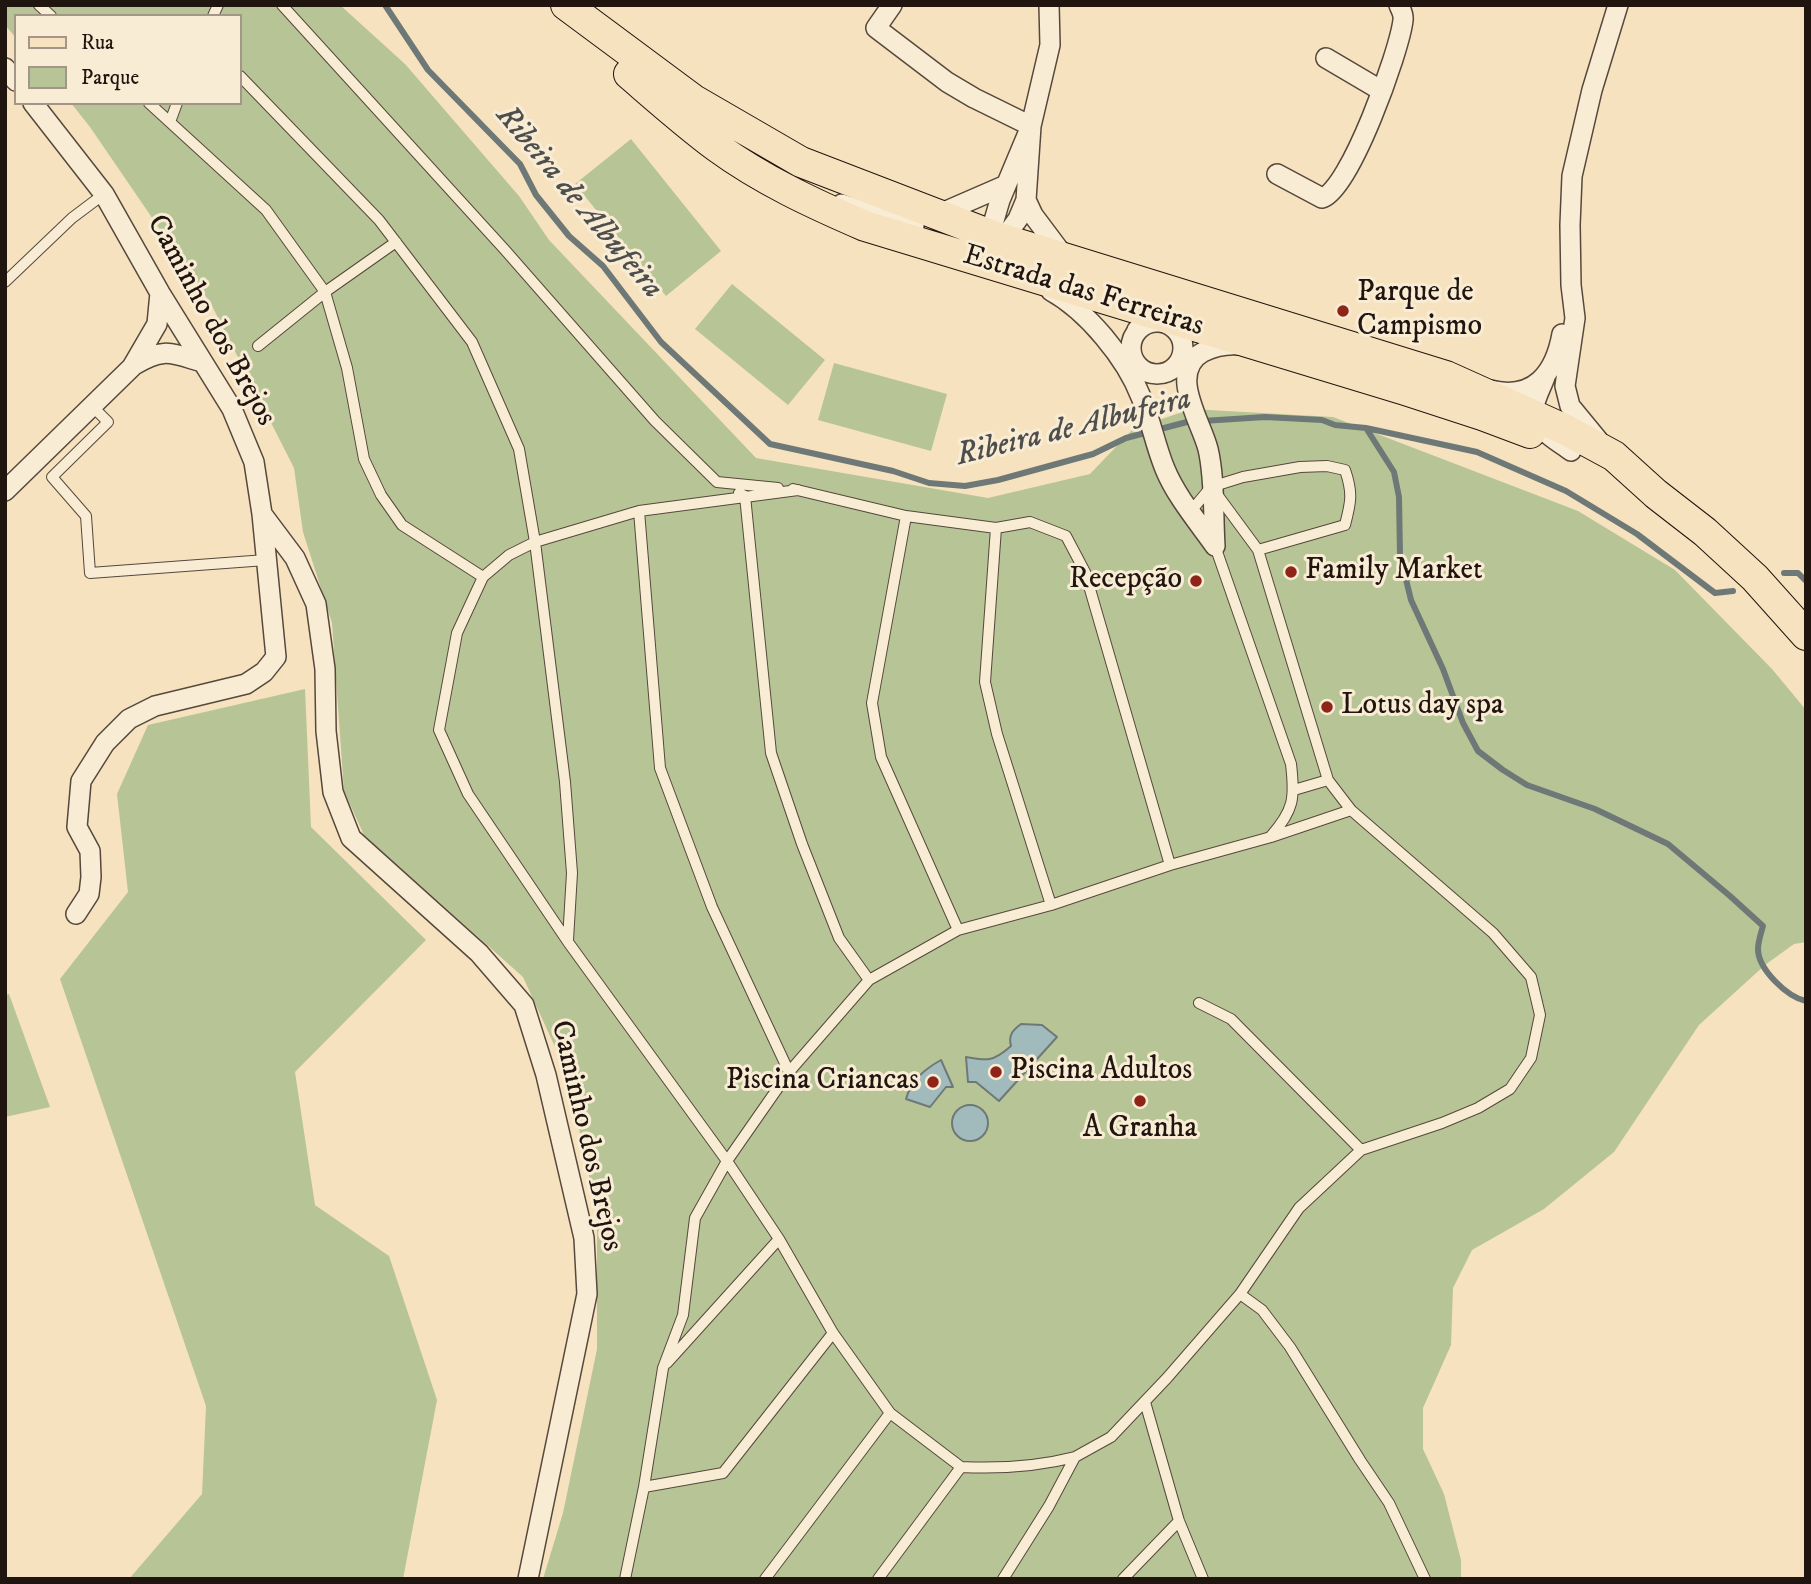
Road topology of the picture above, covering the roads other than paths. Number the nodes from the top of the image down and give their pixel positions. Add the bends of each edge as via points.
1 (282, 5) edge
2 (557, 5) edge
3 (566, 5) edge
4 (892, 5) edge
5 (1049, 5) edge
6 (1399, 5) edge
7 (1618, 5) edge
8 (1326, 58) dead end
9 (242, 78) edge
10 (1382, 91) junction
11 (35, 105) edge
12 (151, 105) edge
13 (176, 105) edge
14 (170, 122) junction
15 (1031, 126) junction
16 (1277, 174) dead end
17 (1006, 185) junction
18 (791, 192) junction
19 (104, 194) junction
20 (1026, 200) junction
21 (937, 215) junction
22 (996, 237) junction
23 (396, 242) junction
24 (1064, 257) junction
25 (1024, 276) junction
26 (5, 282) edge
27 (1571, 285) junction
28 (325, 292) junction
29 (160, 293) junction
30 (1203, 300) junction
31 (1250, 304) dead end
32 (1161, 321) junction
33 (1109, 345) junction
34 (258, 346) dead end
35 (1267, 347) junction
36 (1364, 350) junction
37 (1400, 351) dead end
38 (202, 362) junction
39 (132, 367) junction
40 (1183, 367) junction
41 (1142, 369) junction
42 (1545, 377) junction
43 (1455, 380) junction
44 (1341, 382) dead end
45 (1565, 386) junction
46 (1403, 401) dead end
47 (92, 406) junction
48 (1535, 417) junction
49 (1492, 418) junction
50 (1572, 451) junction
51 (1614, 456) junction
52 (717, 482) junction
53 (1212, 487) junction
54 (798, 490) junction
55 (5, 491) edge
56 (1656, 494) junction
57 (745, 496) junction
58 (639, 511) junction
59 (1191, 511) junction
60 (262, 514) junction
61 (906, 516) junction
62 (996, 528) junction
63 (535, 542) junction
64 (1215, 546) junction
65 (1258, 550) junction
66 (266, 560) junction
67 (483, 577) junction
68 (1806, 635) edge
69 (1328, 780) junction
70 (1294, 790) junction
71 (1352, 810) junction
72 (1271, 837) junction
73 (1170, 865) junction
74 (1051, 905) junction
75 (76, 914) dead end
76 (958, 930) junction
77 (568, 942) junction
78 (869, 980) junction
79 (1199, 1003) dead end
80 (789, 1073) junction
81 (1361, 1150) junction
82 (727, 1161) junction
83 (779, 1239) junction
84 (1240, 1294) junction
85 (834, 1333) junction
86 (663, 1368) junction
87 (1145, 1402) junction
88 (890, 1413) junction
89 (1075, 1457) junction
90 (961, 1467) junction
91 (644, 1486) junction
92 (1179, 1521) junction
93 (528, 1579) edge
94 (625, 1579) edge
95 (765, 1579) edge
96 (878, 1579) edge
97 (1003, 1579) edge
98 (1123, 1579) edge
99 (1203, 1579) edge
100 (1425, 1579) edge

1 - 52 lane via 655,421
2 - 18 main road, Estrada das Ferreiras via 679,117 719,148
3 - 21 main road, Estrada das Ferreiras via 694,100 749,133 801,162
4 - 15 street via 876,28 947,82
5 - 15 street via 1051,45
6 - 10 street via 1404,18
7 - 27 street via 1572,176
8 - 10 street
9 - 23 lane
10 - 16 street via 1349,169 1330,195 1322,198
11 - 19 street, Caminho dos Brejos
12 - 14 lane
13 - 14 lane
14 - 28 lane via 266,209
15 - 17 street
15 - 20 street
17 - 21 street
17 - 22 street via 993,223
18 - 22 street via 871,211 952,240 986,242
18 - 25 main road, Estrada das Ferreiras via 865,226
19 - 26 lane
19 - 29 street, Caminho dos Brejos
20 - 22 street via 1007,234
20 - 24 street
21 - 22 main road, Estrada das Ferreiras
22 - 24 main road, Estrada das Ferreiras
22 - 25 street via 995,246 1002,257
23 - 28 lane
23 - 63 lane via 472,342 519,449
24 - 30 main road, Estrada das Ferreiras
24 - 32 street via 1096,280 1137,292
25 - 32 main road, Estrada das Ferreiras
25 - 33 street via 1069,302
27 - 42 street via 1558,355
27 - 45 street via 1575,318
28 - 34 lane
28 - 67 lane via 347,368 364,459 381,495 402,524
29 - 38 street, Caminho dos Brejos
29 - 39 street via 157,324
30 - 31 lane
30 - 36 main road, Estrada das Ferreiras
32 - 35 main road, Estrada das Ferreiras
32 - 36 street via 1197,308 1331,348
32 - 40 street via 1182,342
32 - 41 street via 1133,337 1131,354
33 - 41 street
33 - 59 street via 1141,395 1166,472
35 - 40 street via 1228,344 1211,348
35 - 44 lane
35 - 49 main road, Estrada das Ferreiras
36 - 43 main road, Estrada das Ferreiras
37 - 43 lane
38 - 39 street via 173,353 154,354
38 - 60 street, Caminho dos Brejos via 232,409 254,462
39 - 47 street
40 - 41 street via 1164,373
40 - 53 street via 1208,448
42 - 43 street via 1530,388 1502,393
42 - 48 street
43 - 48 main road, Estrada das Ferreiras
45 - 48 street via 1557,400
45 - 51 street via 1570,406
46 - 49 lane via 1452,414
47 - 55 street
47 - 66 lane via 108,422 52,477 86,516 90,573
48 - 49 street via 1531,421
48 - 50 street
48 - 51 main road, Estrada das Ferreiras
49 - 50 main road, Estrada das Ferreiras
50 - 56 main road, Estrada das Ferreiras
51 - 56 main road, Estrada das Ferreiras
52 - 54 lane
52 - 57 lane
53 - 59 lane
53 - 64 street
53 - 65 lane
53 - 65 lane via 1300,467 1345,470 1352,489 1345,525
54 - 57 lane
54 - 61 lane
56 - 68 main road, Estrada das Ferreiras via 1755,578
57 - 58 lane
57 - 78 lane via 771,753 839,938
58 - 63 lane
58 - 80 lane via 660,768 712,907
59 - 64 street
60 - 66 street
60 - 93 street, Caminho dos Brejos via 295,558 316,604 333,792 351,838 479,953 524,1005 546,1075 584,1238 587,1294
61 - 62 lane
61 - 76 lane via 872,703 881,757
62 - 73 lane via 1030,522 1066,536 1085,572
62 - 74 lane via 985,682 996,734
63 - 67 lane via 509,555
63 - 77 lane via 566,794 572,873
64 - 70 lane via 1291,764
65 - 69 lane
66 - 75 street via 275,657 264,672 246,684 155,706 129,719 105,743 81,781 77,827 90,851 91,877 89,894
67 - 77 lane via 457,633 439,730 468,793
69 - 70 lane
69 - 71 lane
70 - 72 lane via 1287,817
71 - 72 lane
71 - 81 lane via 1493,933 1531,977 1540,1015 1531,1058 1510,1089 1442,1123
72 - 73 lane
73 - 74 lane
74 - 76 lane
76 - 78 lane
77 - 82 lane
78 - 80 lane
79 - 81 lane via 1231,1020
80 - 82 lane
81 - 84 lane via 1299,1208
82 - 83 lane
82 - 86 lane via 695,1218 683,1315
83 - 85 lane
83 - 86 lane
84 - 87 lane
84 - 100 lane via 1262,1310 1290,1347 1389,1503
85 - 88 lane
85 - 91 lane via 723,1474
86 - 91 lane
87 - 89 lane via 1111,1437
87 - 92 lane
88 - 90 lane
88 - 95 lane
89 - 90 lane via 1039,1466
89 - 97 lane
90 - 96 lane
91 - 94 lane
92 - 98 lane
92 - 99 lane

